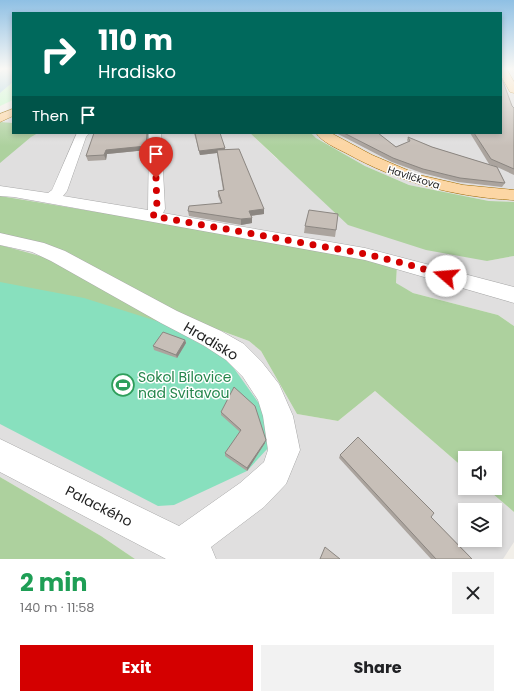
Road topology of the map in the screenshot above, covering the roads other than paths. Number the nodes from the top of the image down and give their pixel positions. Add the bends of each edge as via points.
1 (12, 112) edge
2 (0, 118) edge
3 (82, 134) edge
4 (155, 134) edge
5 (324, 134) edge
6 (0, 191) edge
7 (514, 195) edge
8 (52, 199) junction
9 (153, 216) junction
10 (0, 239) edge
11 (514, 295) edge
12 (0, 455) edge
13 (189, 553) edge

1 - 2 main road
3 - 8 street via 59,191
4 - 9 street via 157,209
5 - 7 main road, Havlíčkova via 366,158 404,175 461,190
6 - 8 street
8 - 9 street
9 - 11 street via 372,256
10 - 13 street, Hradisko via 37,247 58,256 212,338 235,352 252,369 269,393 278,416 284,450 275,473
12 - 13 street, Palackého

